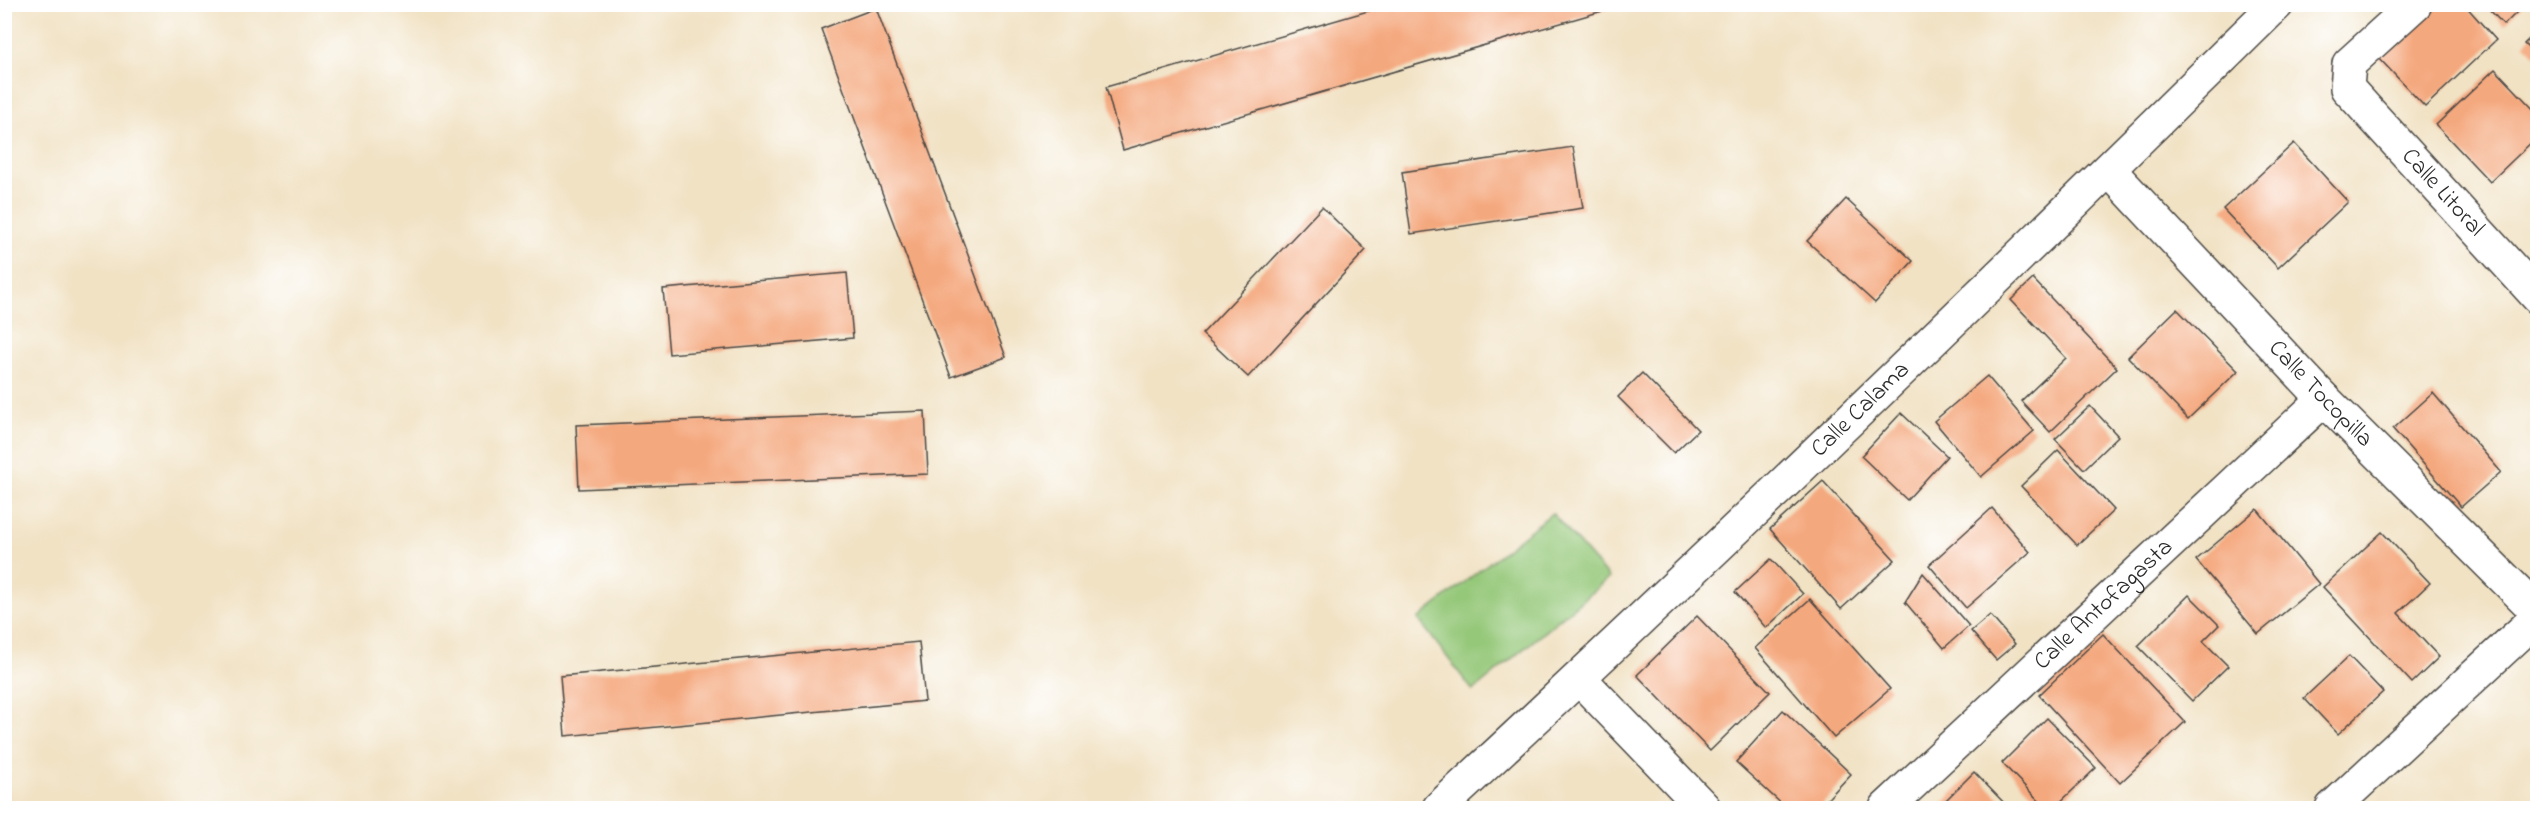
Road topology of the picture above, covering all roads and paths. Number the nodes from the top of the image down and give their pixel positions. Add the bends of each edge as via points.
1 (2277, 4) edge
2 (2415, 4) edge
3 (2109, 170) junction
4 (2538, 297) edge
5 (2324, 399) junction
6 (2538, 612) edge
7 (2538, 617) edge
8 (1579, 678) junction
9 (1439, 808) edge
10 (1704, 808) edge
11 (1886, 808) edge
12 (2332, 808) edge

1 - 3 street, Calle Calama
2 - 4 street, Calle Litoral via 2349,64 2347,88
3 - 5 street, Calle Tocopilla
3 - 8 street, Calle Calama
5 - 6 street, Calle Tocopilla
5 - 11 street, Calle Antofagasta
7 - 12 street
8 - 9 street, Calle Calama
8 - 10 street

